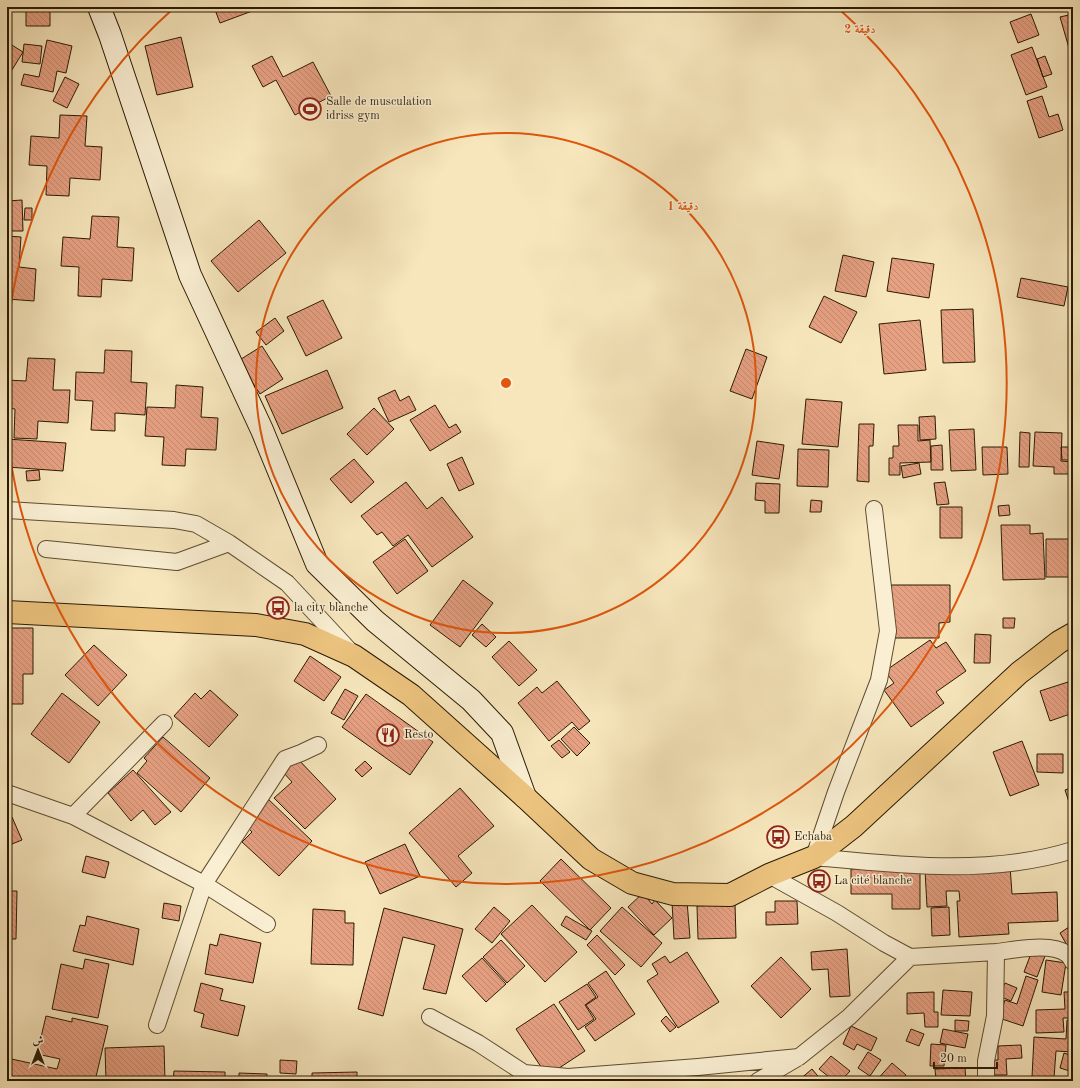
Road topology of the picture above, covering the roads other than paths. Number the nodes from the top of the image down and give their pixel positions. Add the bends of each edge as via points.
1 (99, 7) edge
2 (874, 509) dead end
3 (7, 510) edge
4 (229, 543) junction
5 (46, 549) dead end
6 (7, 612) edge
7 (1073, 634) edge
8 (354, 656) junction
9 (164, 723) dead end
10 (318, 745) dead end
11 (7, 793) edge
12 (524, 797) junction
13 (73, 816) junction
14 (1073, 850) edge
15 (814, 857) junction
16 (769, 875) junction
17 (204, 884) junction
18 (267, 924) dead end
19 (996, 952) junction
20 (910, 957) junction
21 (1073, 962) edge
22 (430, 1017) dead end
23 (157, 1025) dead end
24 (799, 1057) junction
25 (758, 1081) edge
26 (986, 1081) edge

1 - 12 street via 190,275 262,430 317,564 375,621 471,700 502,733
2 - 15 street via 888,631 879,680
3 - 4 street via 174,520 196,524
4 - 5 street via 177,562
4 - 8 street via 287,583
6 - 8 main road via 256,625 305,634
7 - 15 main road via 1019,673 854,826
8 - 12 main road via 411,695
9 - 13 street
10 - 17 street via 285,759
11 - 13 street
12 - 16 main road via 591,859 632,883 673,894 730,895
13 - 17 street
14 - 15 street via 991,865 933,866
15 - 16 main road
16 - 20 street
17 - 18 street
17 - 23 street
19 - 20 street
19 - 21 street via 1050,947 1067,954
19 - 26 street via 995,1016 986,1061
20 - 24 street via 849,1017
22 - 24 street via 478,1043 524,1073 568,1077
24 - 25 street

